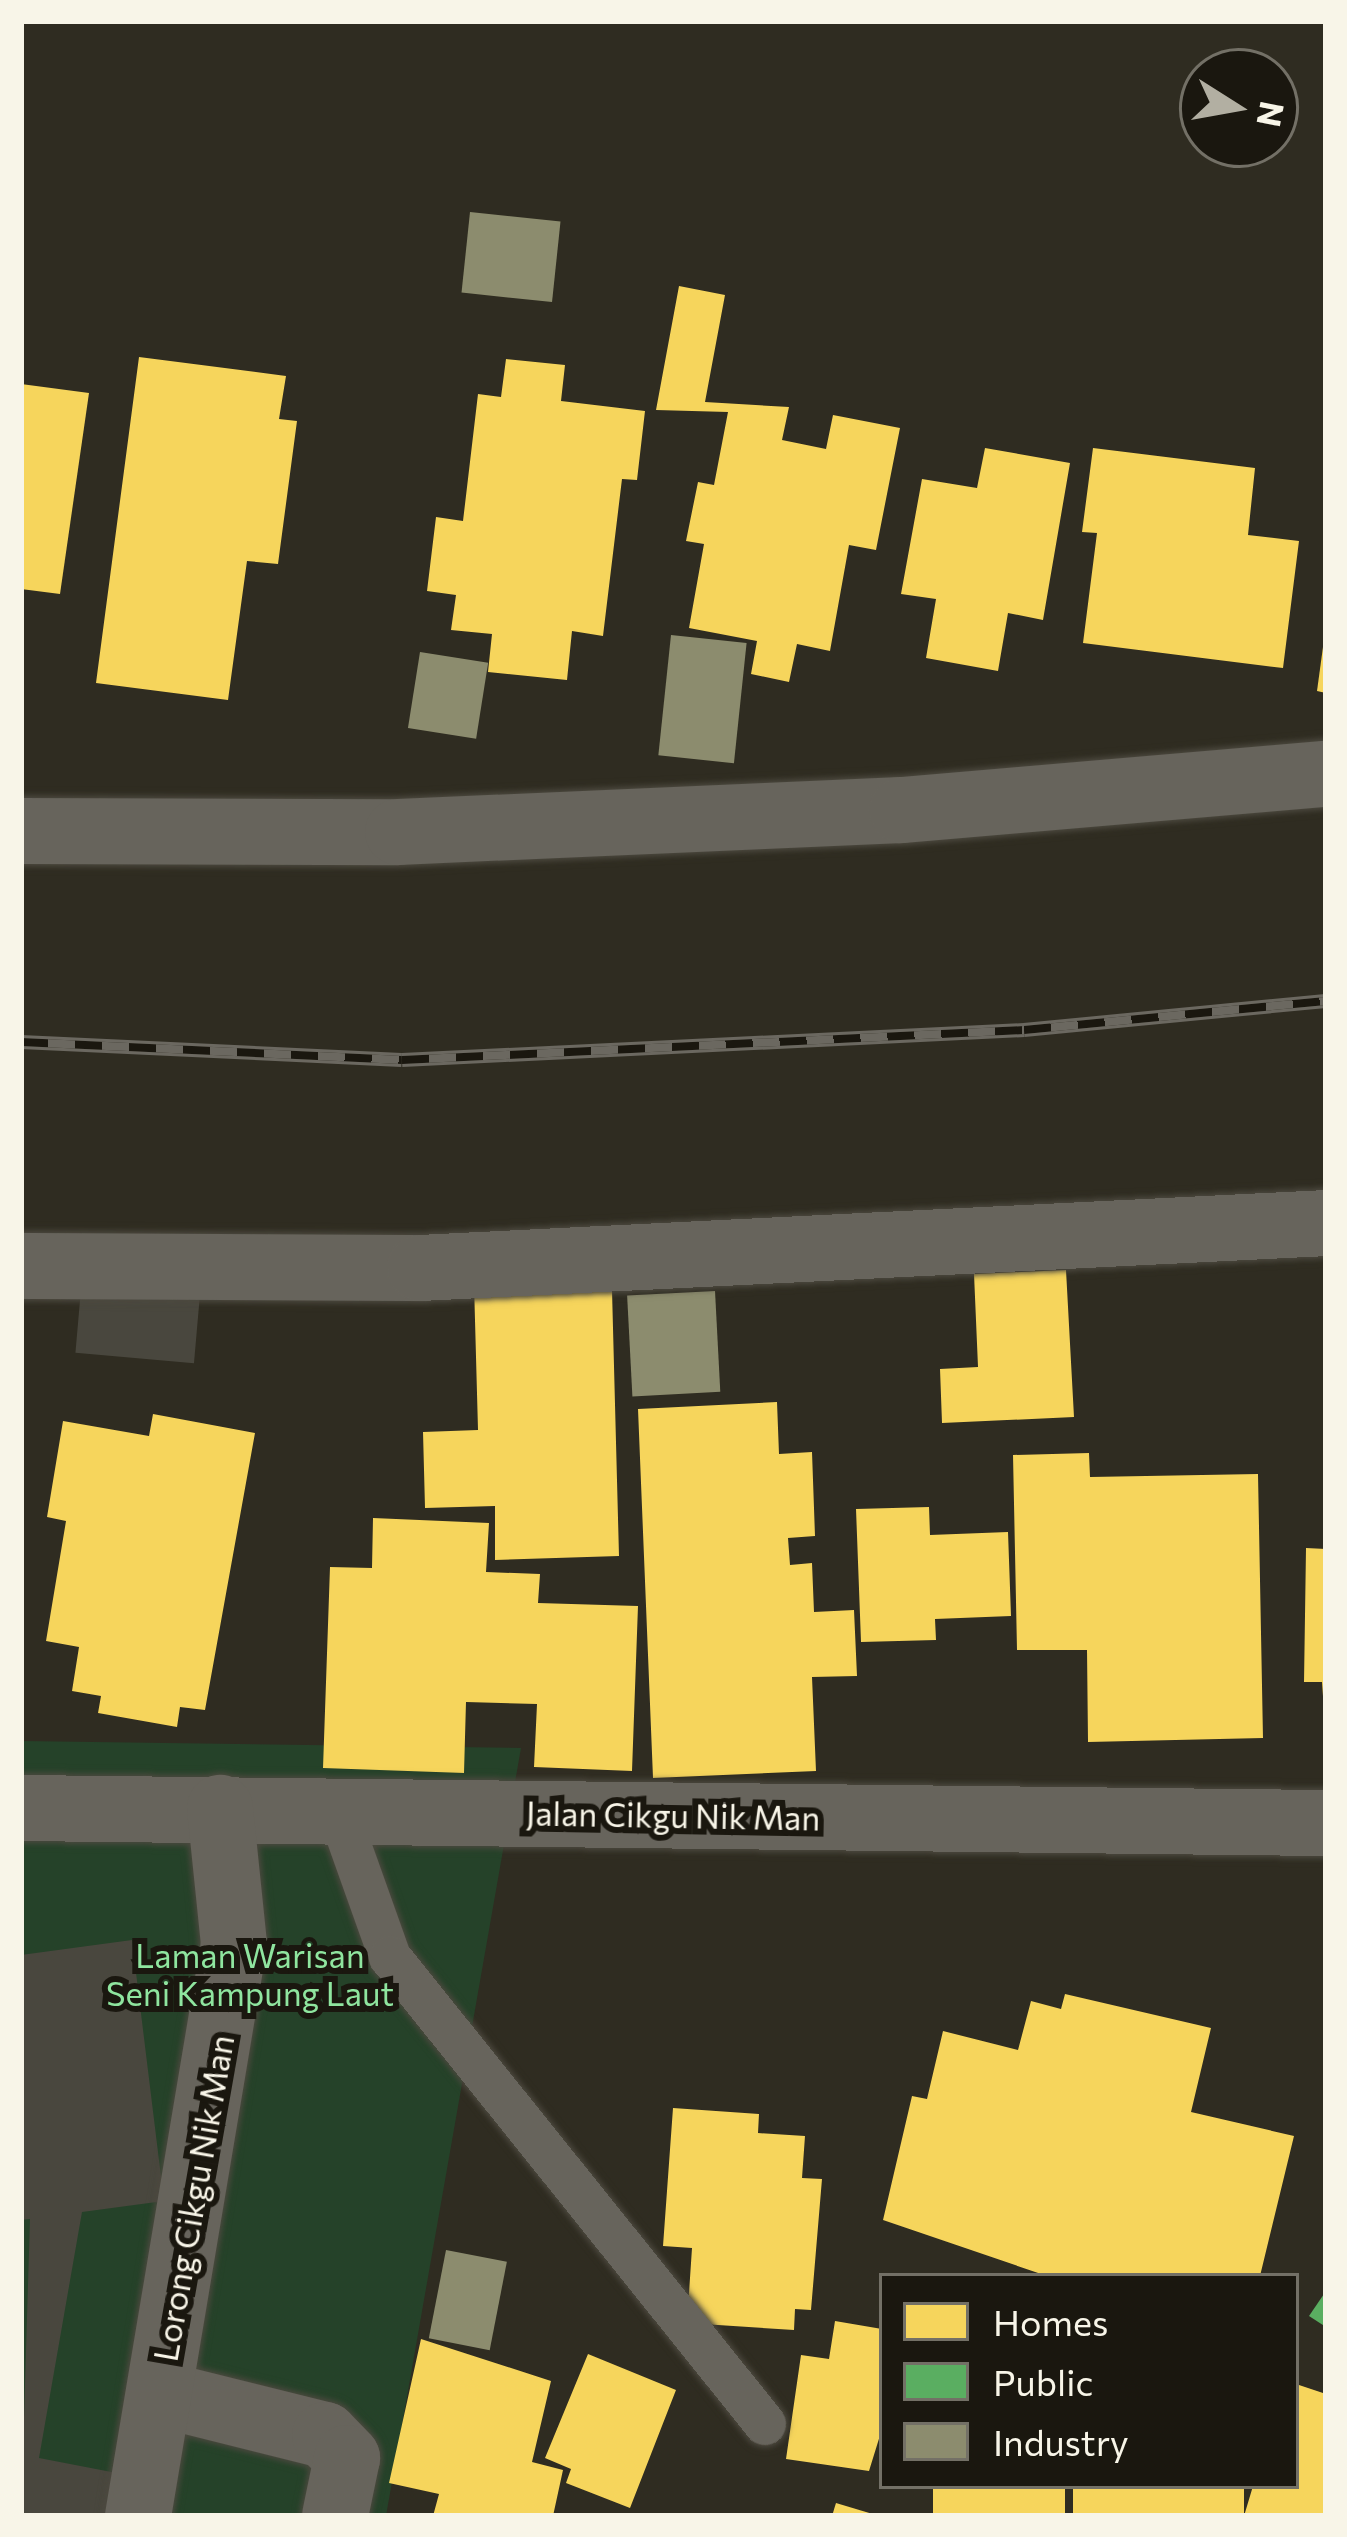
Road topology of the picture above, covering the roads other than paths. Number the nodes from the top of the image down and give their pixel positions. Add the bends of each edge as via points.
1 (1326, 773) edge
2 (21, 831) edge
3 (1326, 1222) edge
4 (21, 1265) edge
5 (21, 1808) edge
6 (220, 1808) junction
7 (338, 1811) junction
8 (1326, 1823) edge
9 (160, 2394) junction
10 (766, 2424) dead end
11 (138, 2516) edge
12 (335, 2516) edge

1 - 2 street via 902,811 398,832
3 - 4 street via 420,1268
5 - 6 street, Jalan Cikgu Nik Man
6 - 7 street, Jalan Cikgu Nik Man
6 - 9 street, Lorong Cikgu Nik Man via 234,1943
7 - 8 street, Jalan Cikgu Nik Man
7 - 10 lane via 390,1958
9 - 11 street, Lorong Cikgu Nik Man
9 - 12 street via 325,2434 347,2458

